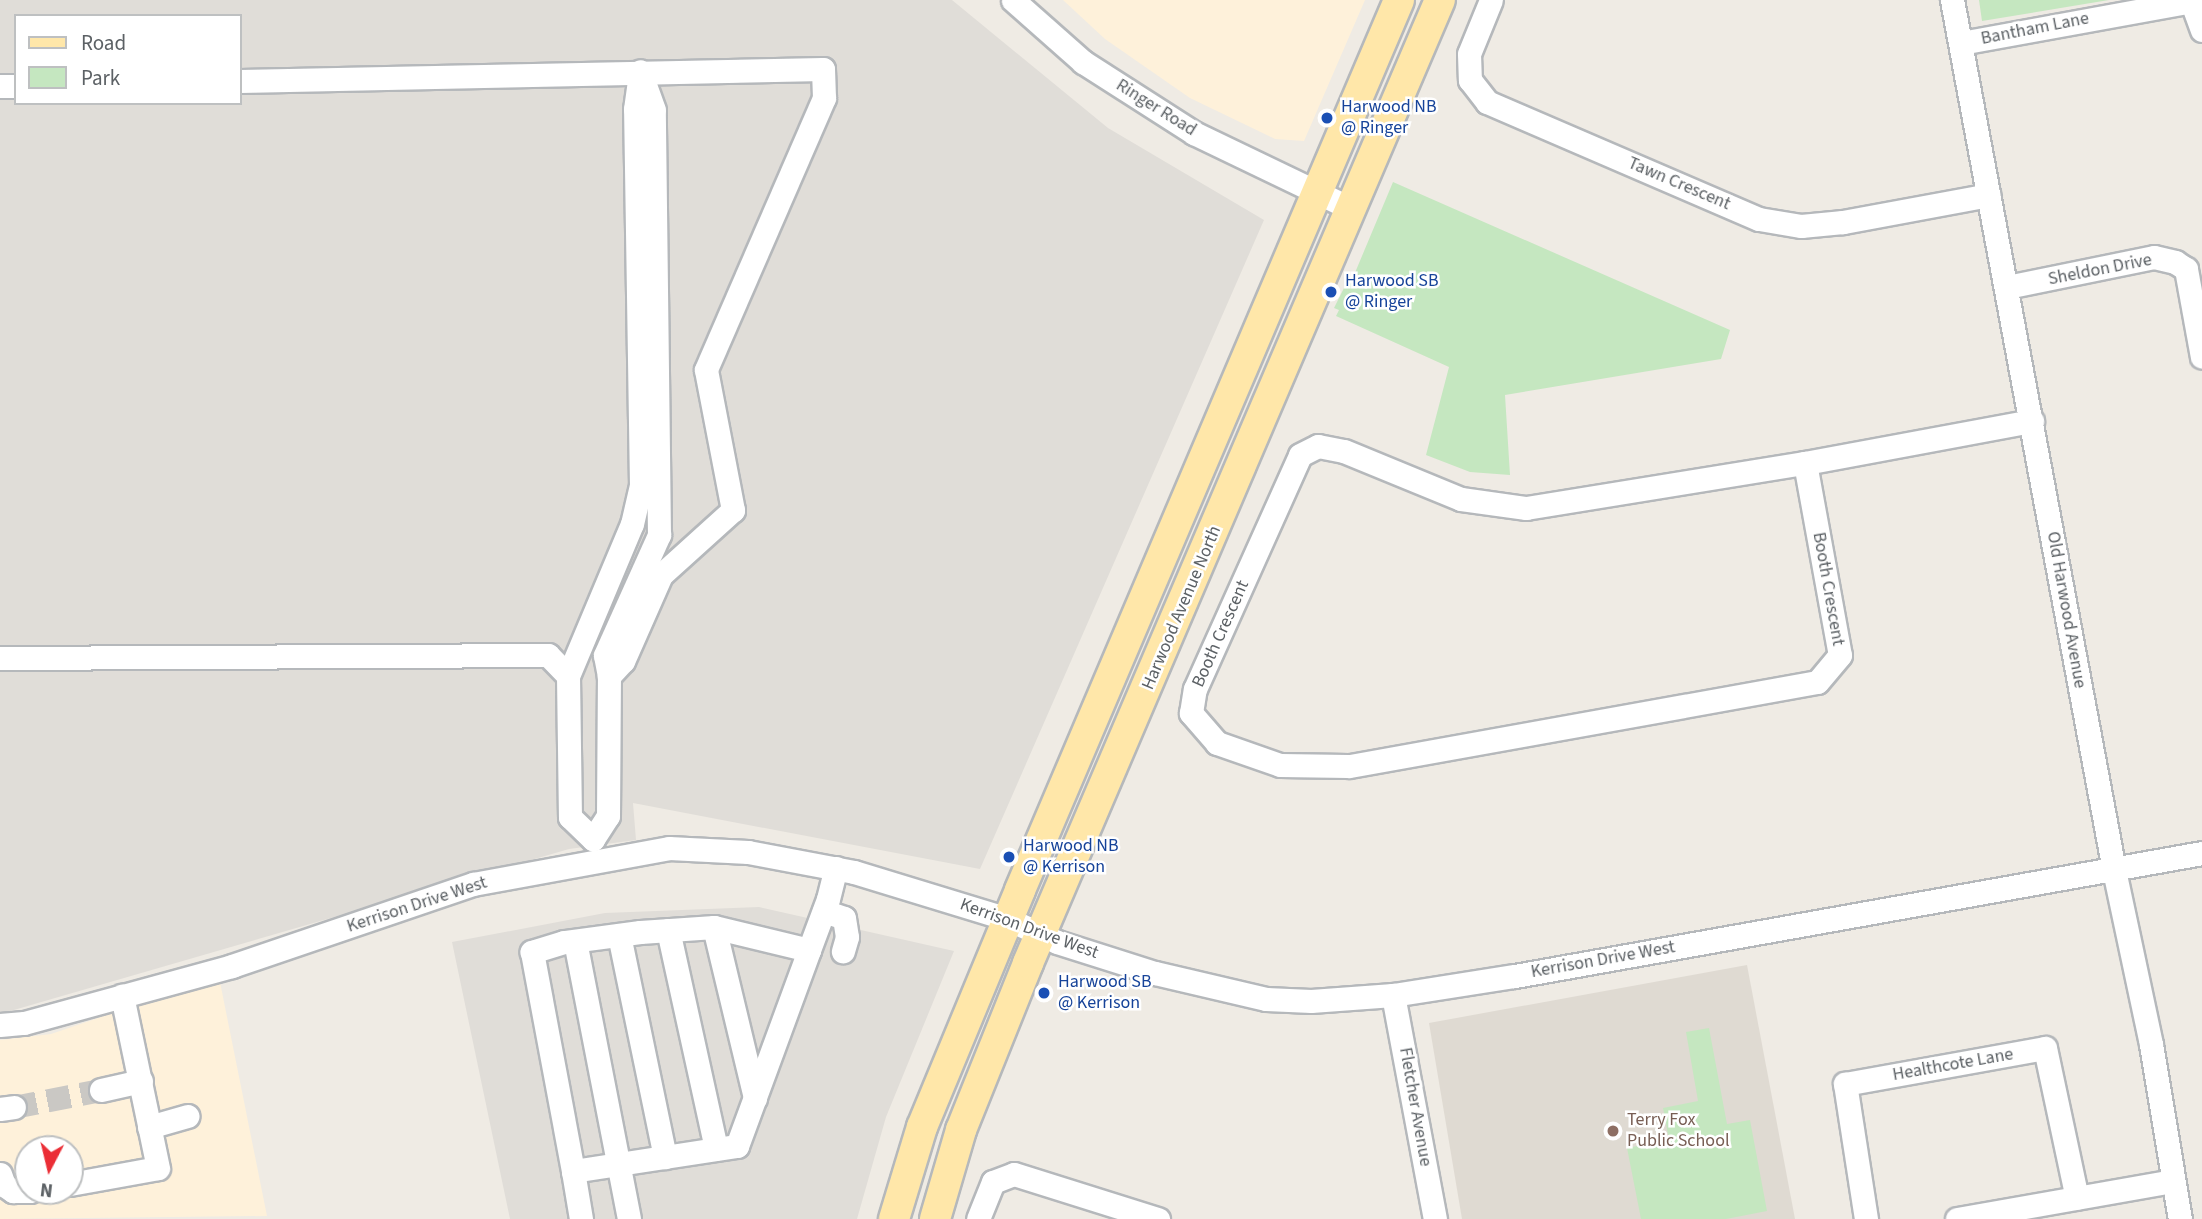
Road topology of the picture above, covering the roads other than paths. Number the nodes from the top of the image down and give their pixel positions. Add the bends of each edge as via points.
1 (1013, 0) edge
2 (1399, 0) edge
3 (1440, 0) edge
4 (1491, 0) edge
5 (1952, 0) edge
6 (2191, 1) edge
7 (2202, 30) edge
8 (1961, 43) junction
9 (640, 71) junction
10 (242, 81) edge
11 (1315, 191) junction
12 (1989, 195) junction
13 (1352, 209) junction
14 (2007, 287) junction
15 (2202, 357) edge
16 (2032, 421) junction
17 (1804, 463) junction
18 (0, 658) edge
19 (568, 676) junction
20 (609, 676) junction
21 (2202, 853) edge
22 (836, 868) junction
23 (2114, 870) junction
24 (824, 911) junction
25 (1008, 919) junction
26 (714, 928) junction
27 (668, 930) junction
28 (1041, 934) junction
29 (619, 935) junction
30 (575, 941) junction
31 (809, 950) junction
32 (843, 951) dead end
33 (1393, 995) junction
34 (122, 996) junction
35 (0, 1025) edge
36 (141, 1081) junction
37 (101, 1090) tunnel mouth
38 (755, 1098) junction
39 (187, 1116) dead end
40 (149, 1127) junction
41 (716, 1149) junction
42 (665, 1157) junction
43 (616, 1165) junction
44 (573, 1171) junction
45 (0, 1174) edge
46 (84, 1181) edge
47 (2173, 1181) junction
48 (14, 1191) edge
49 (2077, 1198) junction
50 (581, 1219) edge
51 (629, 1219) edge
52 (894, 1219) edge
53 (935, 1219) edge
54 (978, 1219) edge
55 (1158, 1219) edge
56 (1435, 1219) edge
57 (1866, 1219) edge
58 (1956, 1219) edge
59 (2180, 1219) edge

1 - 11 street, Ringer Road via 1083,62 1194,133
2 - 11 main road
3 - 13 main road, Harwood Avenue North
4 - 12 street, Tawn Crescent via 1469,54 1470,80 1487,102 1759,219 1801,226 1843,222
5 - 8 street, Old Harwood Avenue
6 - 7 street
6 - 8 street, Bantham Lane
8 - 12 street, Old Harwood Avenue
9 - 10 street
9 - 19 street via 635,109 640,486 632,524
9 - 20 street via 654,110 659,535 605,655
9 - 20 street via 823,69 824,98 706,370 733,510 661,575 623,661
11 - 13 street, Ringer Road
11 - 25 main road
12 - 14 street, Old Harwood Avenue
13 - 28 main road, Harwood Avenue North
14 - 15 street, Sheldon Drive via 2154,257 2175,262 2186,269
14 - 16 street, Old Harwood Avenue
16 - 17 street, Booth Crescent
16 - 23 street, Old Harwood Avenue
17 - 17 street, Booth Crescent via 1527,508 1461,499 1344,451 1318,446 1300,455 1195,689 1191,713 1217,743 1280,765 1348,766 1816,682 1840,655
18 - 19 street via 548,655
19 - 20 street via 570,817 593,839 608,816
21 - 23 street, Kerrison Drive West
22 - 24 street
22 - 25 street, Kerrison Drive West
22 - 34 street, Kerrison Drive West via 748,852 669,848 597,860 473,884 232,966
23 - 33 street, Kerrison Drive West
23 - 47 street, Old Harwood Avenue via 2151,1044
24 - 31 street
24 - 32 street via 844,918 847,937
25 - 28 street, Kerrison Drive West
25 - 52 main road via 922,1127
26 - 27 street
26 - 31 street
26 - 38 street
27 - 29 street
27 - 41 street
28 - 33 street, Kerrison Drive West via 1154,973 1266,999
28 - 53 main road, Harwood Avenue North via 961,1130
29 - 30 street
29 - 42 street
30 - 43 street
30 - 44 street via 532,952
31 - 38 street
33 - 56 street, Fletcher Avenue
34 - 35 street, Kerrison Drive West via 24,1023
34 - 36 street
36 - 37 street
36 - 40 street
38 - 41 street via 737,1146
39 - 40 street
40 - 46 street via 158,1167
41 - 42 street
42 - 43 street
43 - 44 street
43 - 51 street
44 - 50 street
45 - 48 street via 4,1185
47 - 49 street
47 - 59 street, Old Harwood Avenue
49 - 57 street, Healthcote Lane via 2045,1048 1844,1084
49 - 58 street
54 - 55 street via 993,1182 1014,1174

